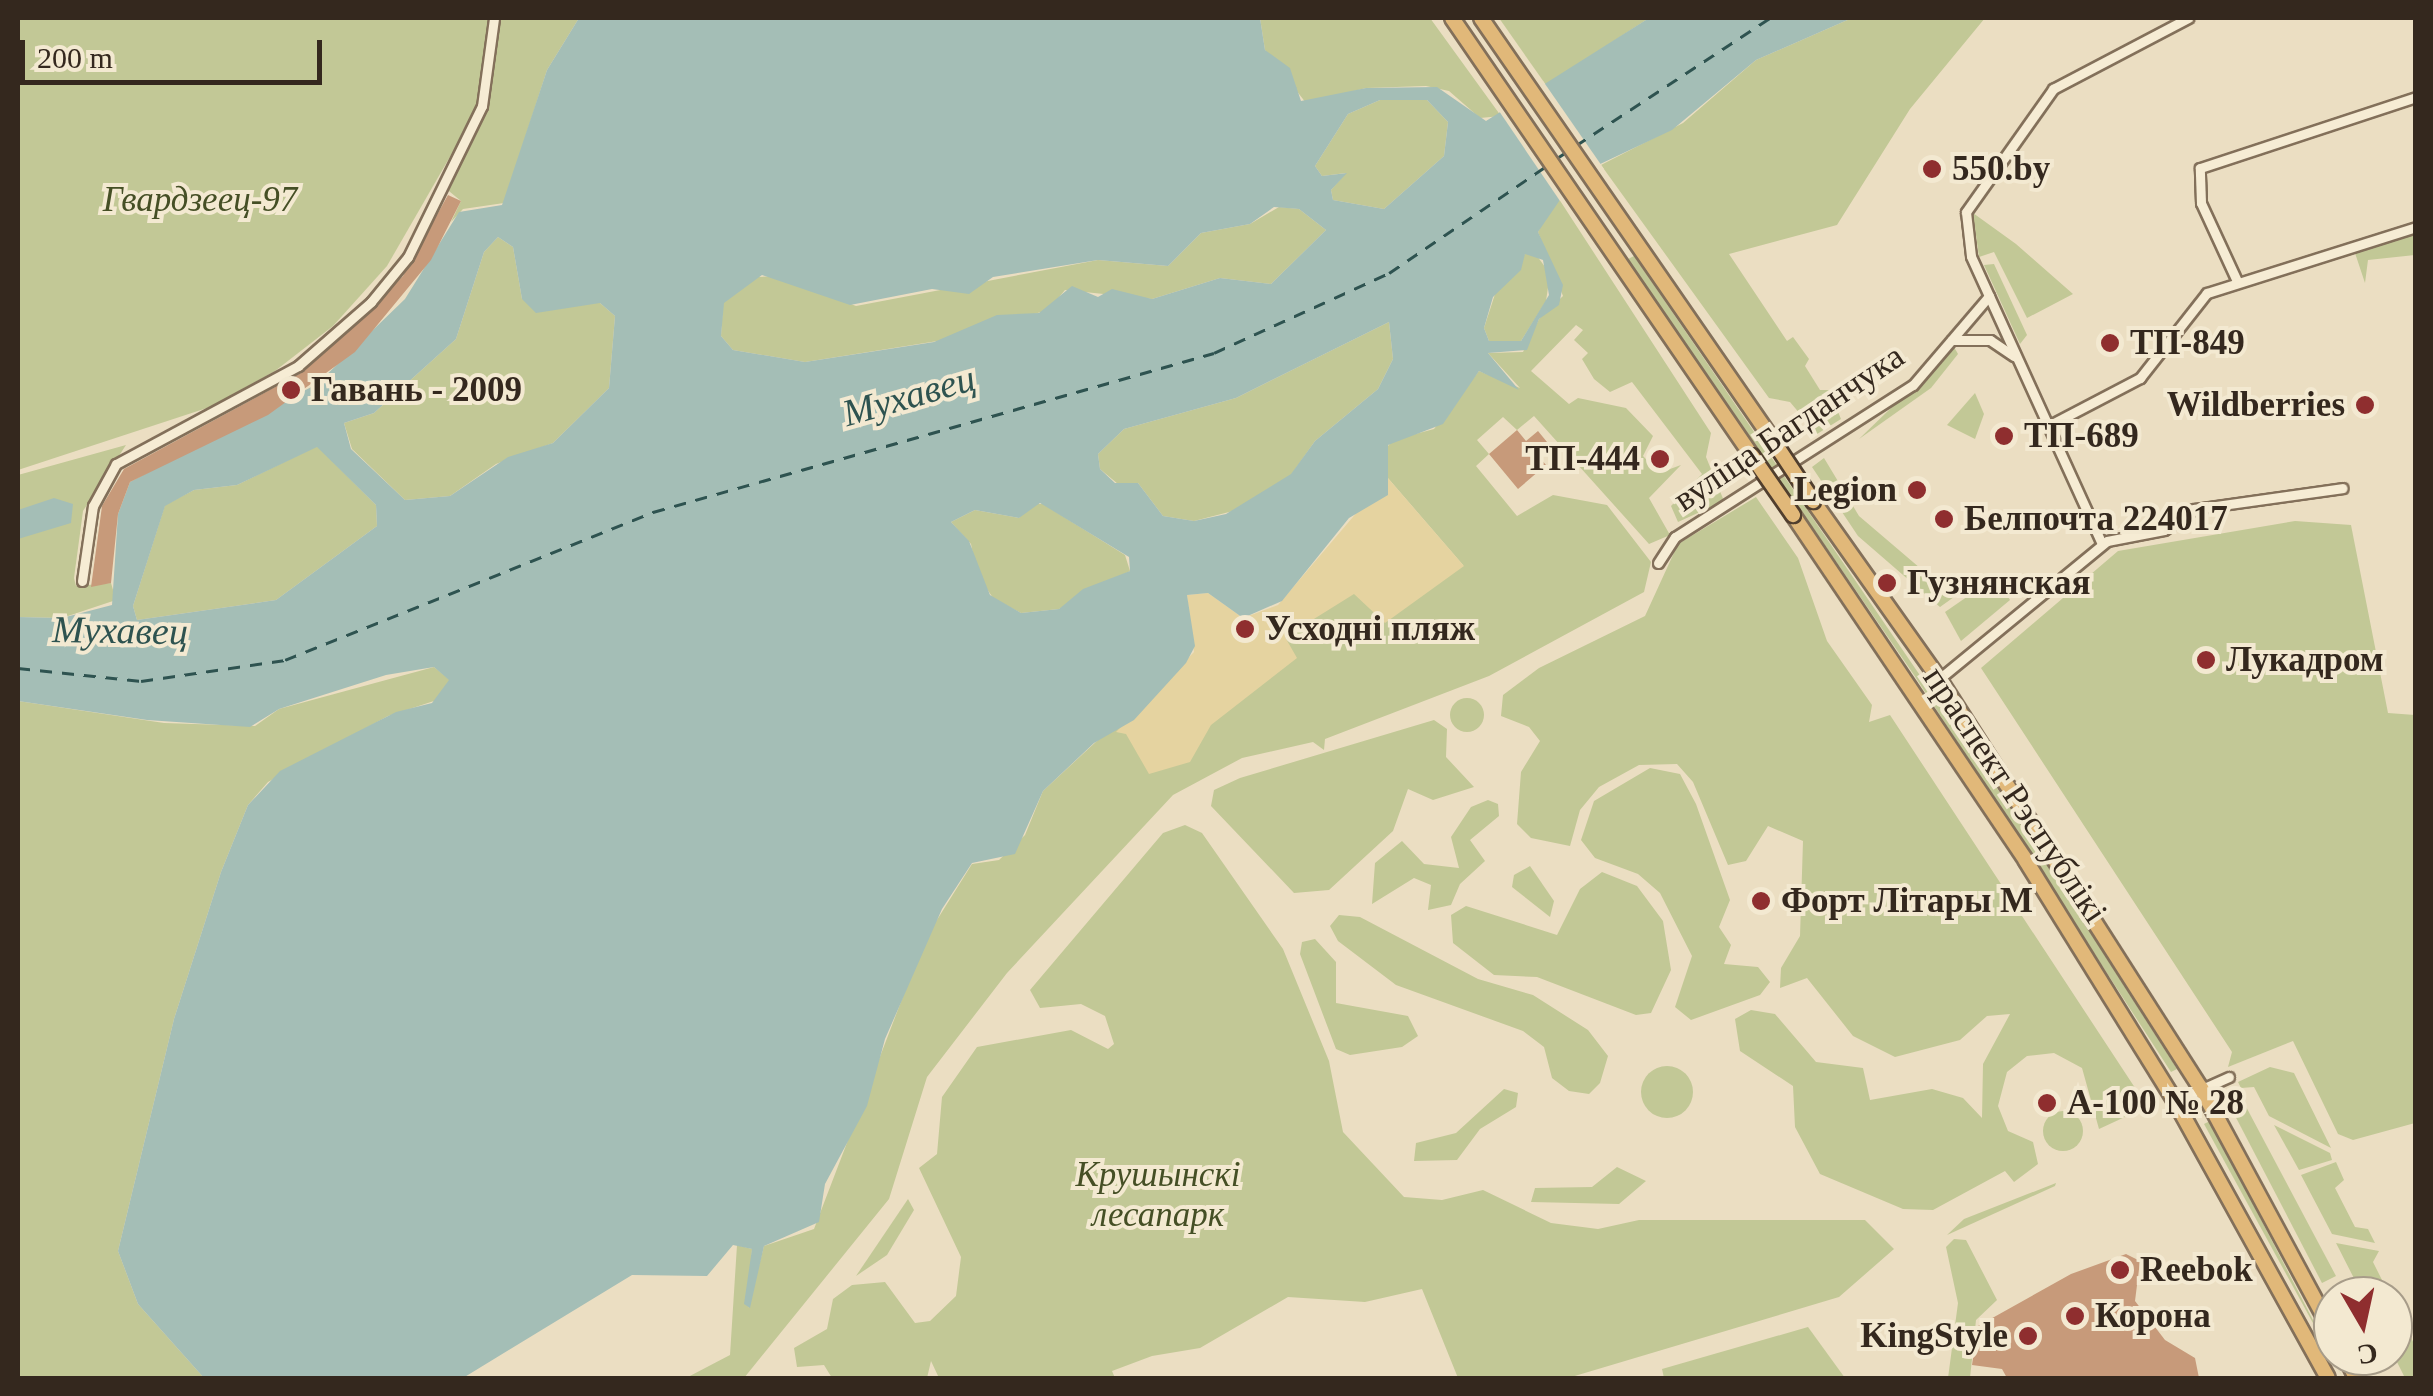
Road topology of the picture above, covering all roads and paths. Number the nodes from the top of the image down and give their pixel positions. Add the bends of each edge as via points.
1 (494, 18) edge
2 (1452, 18) edge
3 (1481, 18) edge
4 (2188, 18) edge
5 (2416, 97) edge
6 (2416, 228) edge
7 (2237, 281) junction
8 (1989, 296) junction
9 (1952, 340) junction
10 (2021, 365) junction
11 (2050, 424) junction
12 (2343, 488) dead end
13 (2102, 544) junction
14 (1658, 563) dead end
15 (82, 581) dead end
16 (1939, 679) junction
17 (2230, 1076) dead end
18 (2201, 1088) junction
19 (2175, 1101) junction
20 (2313, 1297) edge
21 (2328, 1378) edge

1 - 15 street via 482,106 408,257 372,302 298,366 116,464 93,506
2 - 19 highway, праспект Рэспублікі, bridge via 2026,860
3 - 16 highway, праспект Рэспублікі, bridge
4 - 8 street via 2053,89 1997,159 1964,221
5 - 7 street via 2200,168 2201,203
6 - 7 street
7 - 11 street via 2191,306 2140,378
8 - 9 street, вуліца Багданчука
8 - 10 street
9 - 10 street, вуліца Багданчука via 1998,342
9 - 14 street, вуліца Багданчука via 1912,385 1676,537
10 - 11 street
11 - 13 street
12 - 13 street via 2194,509 2164,530
13 - 16 street
16 - 18 highway, праспект Рэспублікі
17 - 18 street
18 - 19 street
18 - 20 highway, праспект Рэспублікі
19 - 21 highway, праспект Рэспублікі

